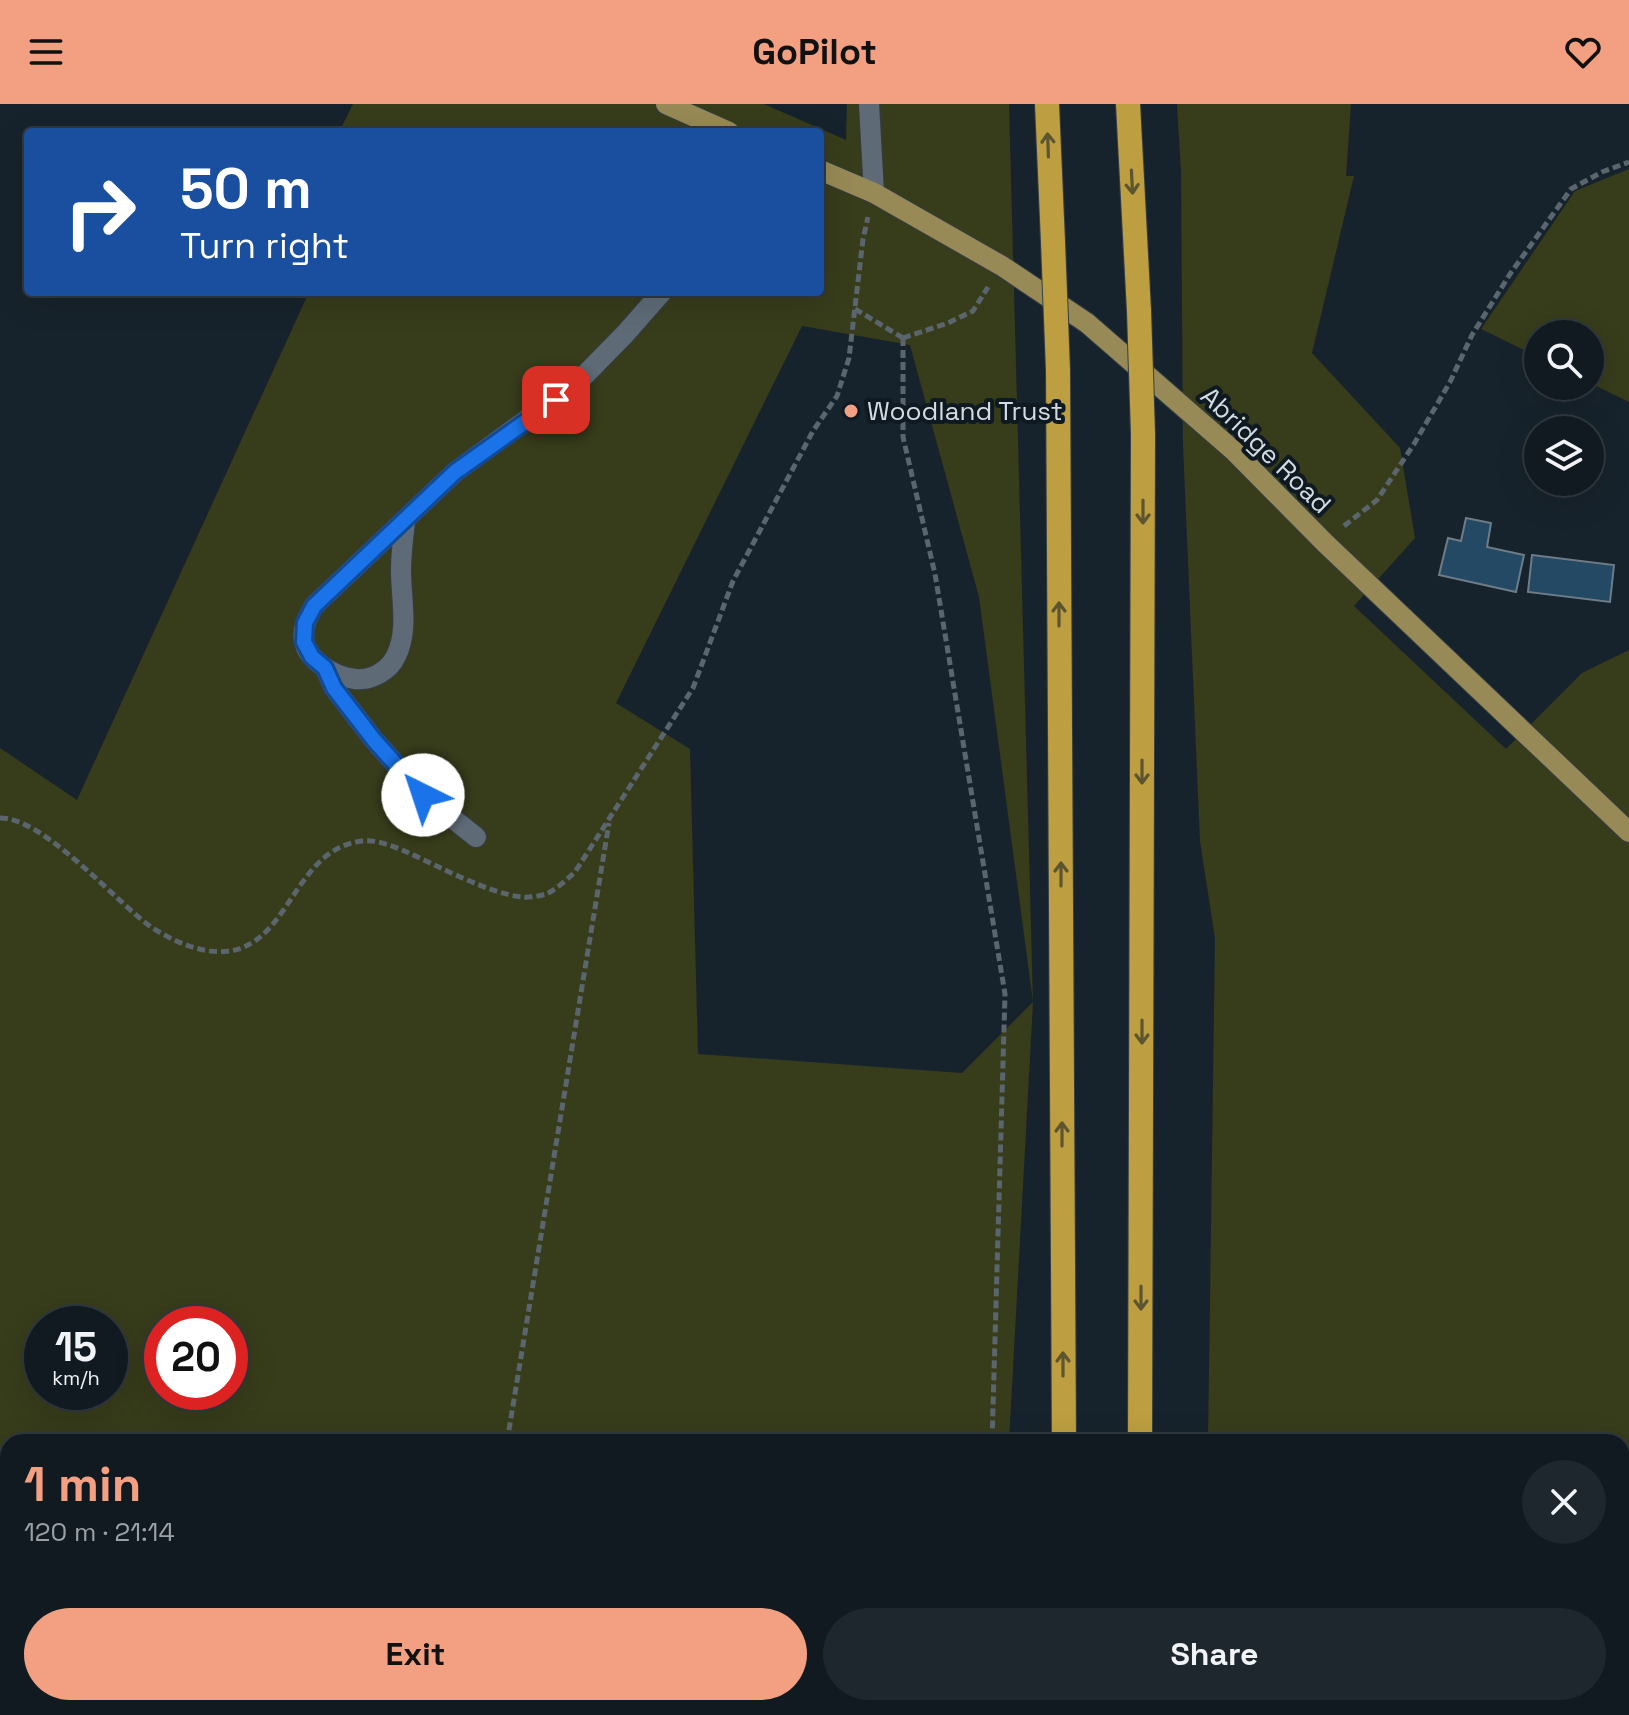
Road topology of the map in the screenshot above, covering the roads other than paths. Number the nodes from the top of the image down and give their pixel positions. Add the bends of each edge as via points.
1 (666, 104) edge
2 (869, 104) edge
3 (1047, 104) edge
4 (1128, 104) edge
5 (720, 128) edge
6 (824, 172) edge
7 (874, 193) junction
8 (658, 296) edge
9 (405, 522) junction
10 (325, 668) junction
11 (1629, 832) edge
12 (476, 837) dead end
13 (1064, 1434) edge
14 (1140, 1434) edge

1 - 5 main road
2 - 7 street
13 -> 3 highway, bridge via 1058,370
4 -> 14 highway, bridge via 1143,434
6 - 7 main road, Abridge Road
7 - 11 main road, Abridge Road via 1002,266 1087,323 1234,451
8 - 9 street via 577,383 455,472
9 - 10 street via 314,606 305,623 304,642
9 - 10 street via 403,622 395,659 386,670 357,680
10 - 12 street via 374,740 423,795

